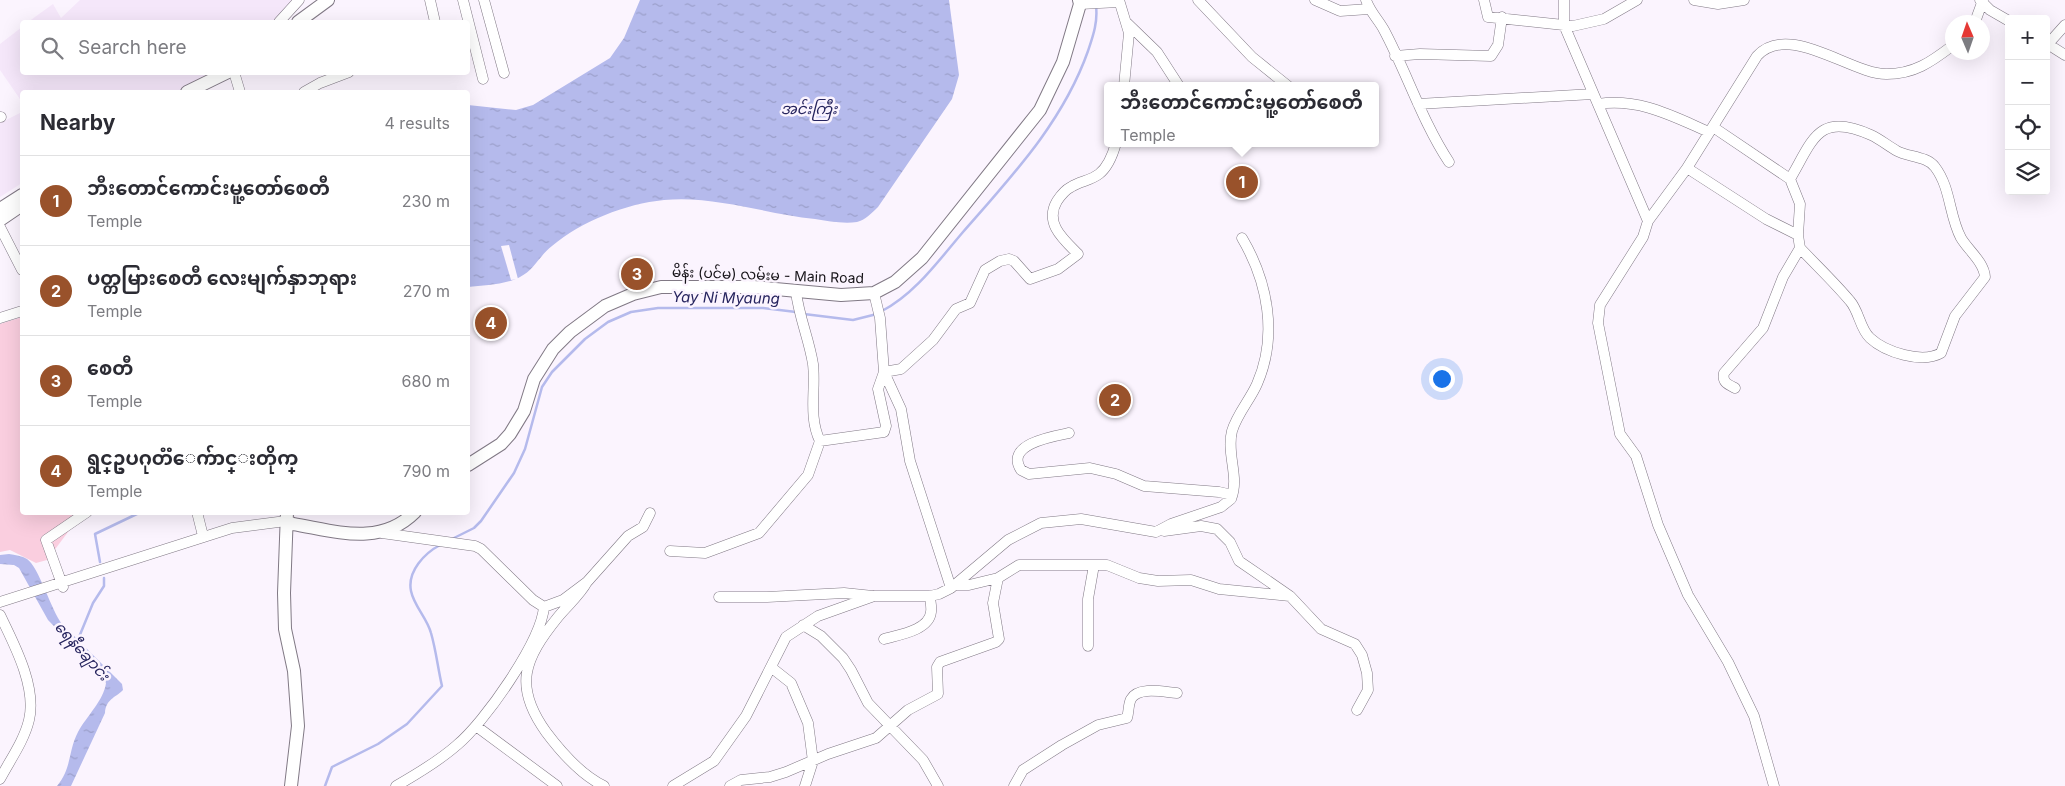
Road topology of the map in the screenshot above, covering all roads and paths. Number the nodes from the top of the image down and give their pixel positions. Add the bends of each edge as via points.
1 (299, 0) edge
2 (328, 0) edge
3 (430, 0) edge
4 (463, 0) edge
5 (484, 0) edge
6 (1198, 0) edge
7 (1315, 0) edge
8 (1484, 0) edge
9 (1564, 0) edge
10 (1637, 0) edge
11 (1694, 0) edge
12 (1744, 0) edge
13 (1119, 1) edge
14 (1982, 1) edge
15 (1088, 2) edge
16 (1368, 5) edge
17 (1977, 15) edge
18 (1502, 17) junction
19 (2005, 19) edge
20 (281, 20) edge
21 (301, 20) edge
22 (435, 20) edge
23 (468, 20) edge
24 (1127, 23) junction
25 (1564, 25) junction
26 (2065, 26) edge
27 (470, 28) edge
28 (2050, 40) edge
29 (2050, 45) edge
30 (1945, 51) edge
31 (2065, 54) edge
32 (1396, 56) junction
33 (504, 73) dead end
34 (222, 75) edge
35 (235, 75) edge
36 (341, 75) edge
37 (483, 79) dead end
38 (1125, 82) edge
39 (1176, 82) edge
40 (1283, 82) edge
41 (191, 90) edge
42 (239, 90) edge
43 (308, 90) edge
44 (1593, 94) junction
45 (1418, 104) junction
46 (1598, 104) junction
47 (1711, 130) junction
48 (1114, 147) edge
49 (1449, 162) dead end
50 (1687, 168) junction
51 (1790, 179) junction
52 (20, 196) edge
53 (20, 206) edge
54 (0, 209) edge
55 (0, 220) edge
56 (1648, 221) junction
57 (0, 227) edge
58 (1798, 235) junction
59 (1242, 238) dead end
60 (1800, 248) junction
61 (20, 266) edge
62 (796, 292) junction
63 (874, 293) junction
64 (20, 312) edge
65 (0, 318) edge
66 (884, 372) junction
67 (1735, 388) dead end
68 (1069, 433) dead end
69 (820, 441) junction
70 (470, 464) edge
71 (1231, 499) junction
72 (650, 512) dead end
73 (82, 515) edge
74 (198, 515) edge
75 (411, 515) edge
76 (288, 521) edge
77 (1156, 532) junction
78 (382, 533) junction
79 (203, 536) junction
80 (670, 551) dead end
81 (1094, 565) junction
82 (998, 578) junction
83 (587, 582) junction
84 (62, 584) junction
85 (953, 586) junction
86 (29, 595) junction
87 (874, 596) junction
88 (930, 596) junction
89 (1290, 596) junction
90 (719, 597) dead end
91 (0, 602) edge
92 (0, 607) edge
93 (544, 607) junction
94 (0, 615) edge
95 (803, 625) junction
96 (884, 639) dead end
97 (1088, 646) dead end
98 (772, 668) junction
99 (1177, 693) dead end
100 (1357, 710) dead end
101 (476, 726) junction
102 (890, 727) junction
103 (813, 760) junction
104 (0, 779) edge
105 (291, 786) edge
106 (396, 786) edge
107 (557, 786) edge
108 (604, 786) edge
109 (673, 786) edge
110 (730, 786) edge
111 (806, 786) edge
112 (938, 786) edge
113 (1014, 786) edge
114 (1774, 786) edge

1 - 20 street
2 - 21 main road
3 - 22 street
4 - 23 street
5 - 33 street
6 - 40 street via 1252,57
7 - 16 street via 1340,11
8 - 18 street via 1488,17
9 - 25 street
10 - 25 street via 1604,19
11 - 12 street via 1718,4
13 - 15 street
13 - 24 street
14 - 17 street
14 - 19 street
15 - 63 main road, မိန်း (ပင်မ) လမ်းမ - Main Road via 1040,110 922,258 895,282
16 - 32 street
18 - 25 street
18 - 32 street via 1498,45 1491,56
24 - 38 street via 1129,52
24 - 39 street via 1156,52
25 - 44 street
26 - 28 street
27 - 37 street
29 - 31 street
30 - 47 street via 1924,67 1910,72 1877,74 1818,50 1768,46 1756,56
32 - 45 street
34 - 41 main road
35 - 42 street
36 - 43 street
44 - 45 street
44 - 46 street
45 - 49 street
46 - 47 street via 1631,102
46 - 56 street
47 - 50 street
47 - 51 street
48 - 66 street via 1099,174 1072,186 1062,194 1053,210 1056,229 1078,254 1058,269 1030,279 1009,259 985,270 970,303 956,309 934,340 901,369
50 - 56 street
50 - 58 street via 1766,219
51 - 58 street via 1800,204
51 - 60 street via 1822,129 1835,125 1871,135 1896,150 1924,160 1935,167 1951,202 1954,221 1962,239 1982,268 1984,277 1956,316 1941,353 1903,355 1889,351 1868,337 1851,302
52 - 54 main road
53 - 55 main road
56 - 114 street via 1643,237 1598,308 1598,323 1619,429 1636,456 1658,525 1688,595 1728,662 1754,716
57 - 61 street
58 - 60 street
59 - 71 street via 1254,258 1262,284 1270,329 1260,376 1232,431 1230,450 1235,484
60 - 67 street via 1783,277 1763,328 1724,373 1726,384
62 - 63 main road, မိန်း (ပင်မ) လမ်းမ - Main Road via 841,296
62 - 69 street via 799,316 813,365 815,427
62 - 70 main road, မိန်း (ပင်မ) လမ်းမ - Main Road via 718,286 661,287 605,306 553,349 534,379 524,411 510,434 501,444
63 - 66 street via 880,318
64 - 65 street
66 - 69 street via 878,389 886,430
66 - 85 street via 901,409 910,461
68 - 71 street via 1043,439 1024,448 1018,458 1021,470 1036,474 1090,468 1116,474 1144,486 1219,492 1228,494
69 - 80 street via 808,475 759,533 705,553
71 - 77 street via 1221,507
72 - 83 street via 643,527 628,536
73 - 84 street via 46,540
74 - 79 street
75 - 78 main road via 396,528
76 - 78 main road via 353,534
76 - 79 street via 232,528
76 - 84 street
76 - 105 main road via 285,630 294,671 298,726
77 - 85 street via 1081,520 1041,523 1008,540
77 - 89 street via 1201,526 1217,528 1230,542 1239,561
78 - 93 street via 468,544 481,549
79 - 84 street
81 - 82 street via 1019,565
81 - 89 street via 1107,565 1139,578 1191,580 1219,589
81 - 97 street via 1088,599
82 - 85 street
82 - 102 street via 993,603 999,639 940,662 937,667 938,694 908,710
83 - 93 street via 563,600
83 - 108 street via 558,617 534,654 526,674 525,689 537,719 560,750
84 - 86 street
85 - 88 street
86 - 91 street
86 - 92 street
87 - 88 street
87 - 90 street via 844,592 767,598
87 - 95 street via 818,616
88 - 96 street via 930,617 922,626
89 - 100 street via 1322,629 1355,644 1362,655 1368,690
93 - 101 street via 542,620 520,666
94 - 104 street via 22,664 30,706 22,738
95 - 98 street via 786,637
95 - 102 street via 821,636 843,658 868,703
98 - 103 street via 791,682 808,722
98 - 109 street via 746,716 714,761
99 - 113 street via 1141,691 1133,694 1127,718 1098,725 1062,746 1023,770
101 - 106 street via 458,745
101 - 107 street
102 - 103 street via 876,738
102 - 112 street via 923,760
103 - 110 street via 786,772 741,780
103 - 111 street

